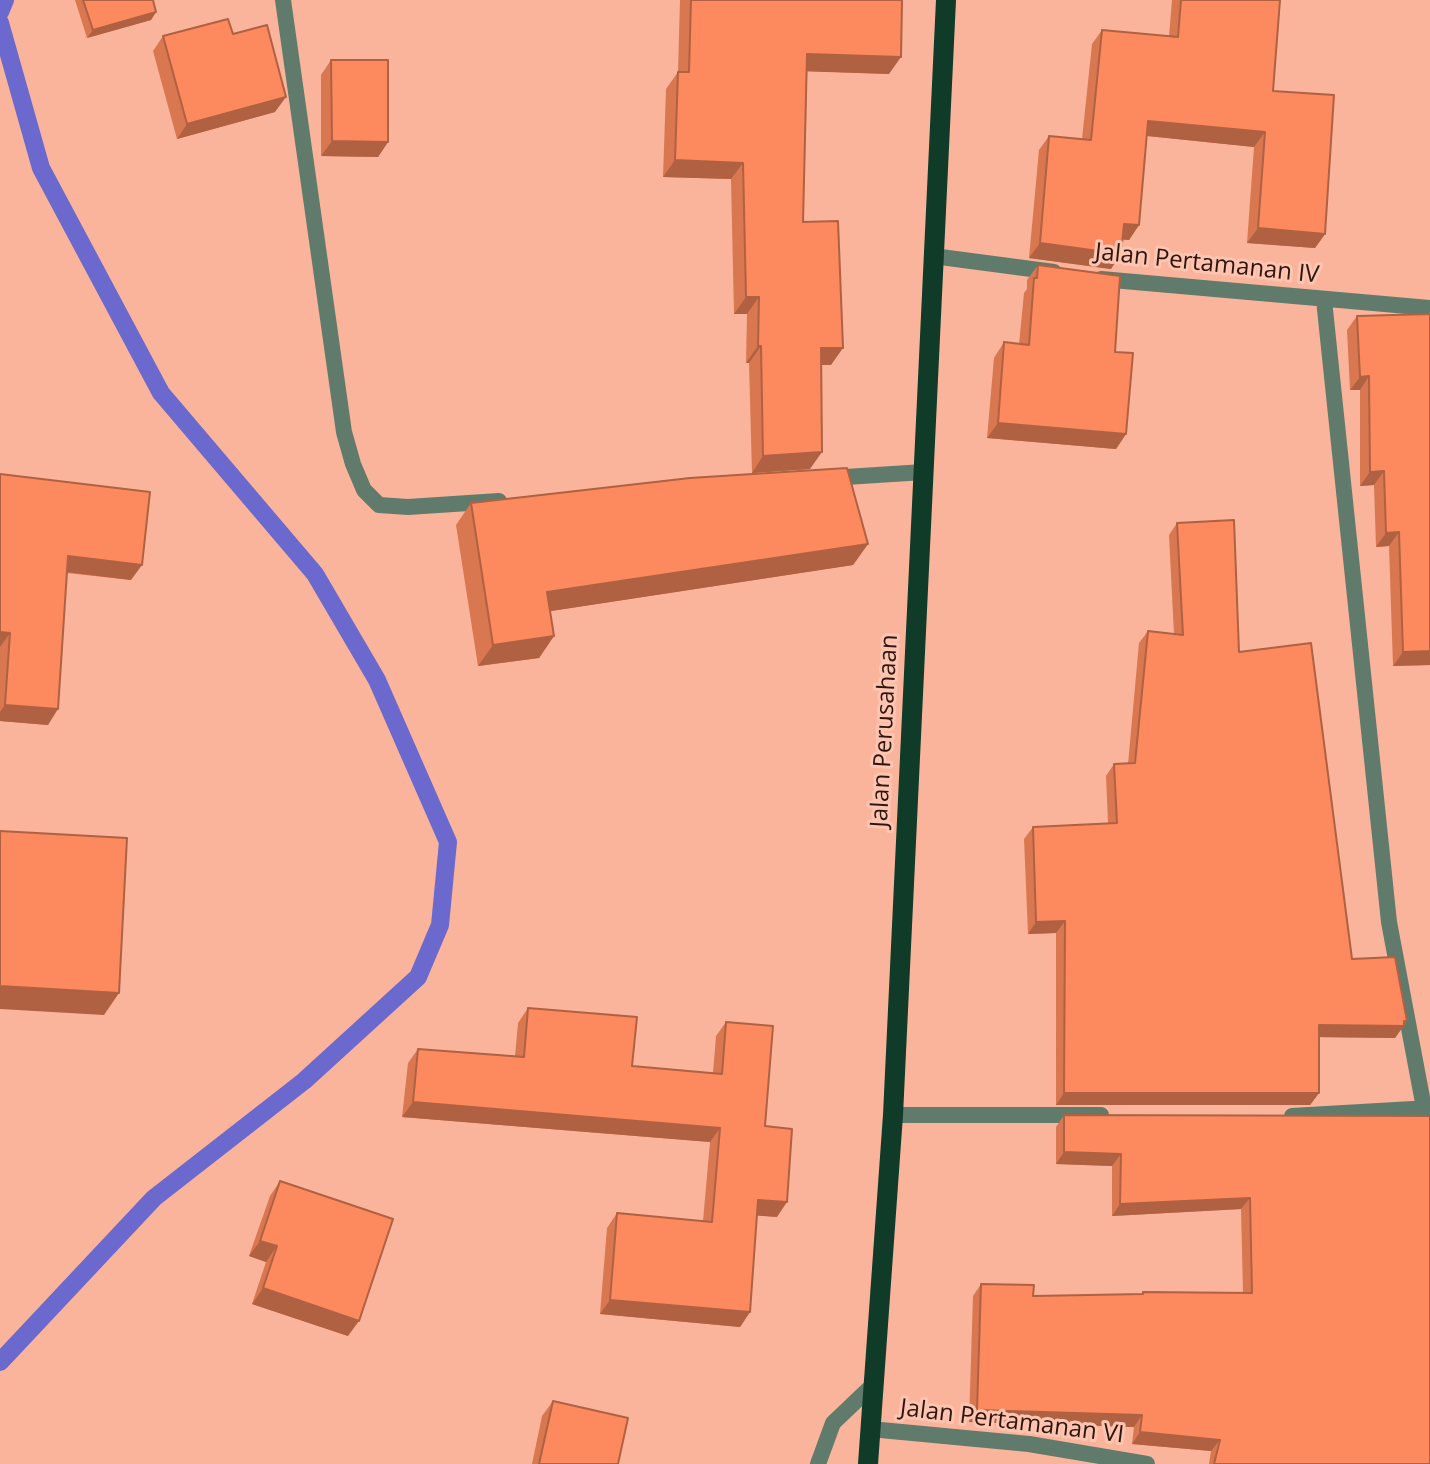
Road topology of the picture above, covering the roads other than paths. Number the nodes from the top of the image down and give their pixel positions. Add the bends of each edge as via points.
1 (283, 0) edge
2 (946, 0) edge
3 (933, 256) junction
4 (1324, 300) junction
5 (1430, 308) edge
6 (924, 472) junction
7 (814, 479) edge
8 (517, 500) edge
9 (1427, 1108) edge
10 (893, 1115) junction
11 (1124, 1115) edge
12 (1279, 1116) edge
13 (875, 1383) junction
14 (870, 1429) junction
15 (818, 1464) edge
16 (868, 1464) edge
17 (1147, 1464) edge

1 - 8 street via 344,432 364,490 379,505 408,507
2 - 3 main road, Jalan Perusahaan
3 - 4 street, Jalan Pertamanan IV
3 - 6 main road, Jalan Perusahaan
4 - 5 street, Jalan Pertamanan IV
4 - 9 street via 1389,922
6 - 7 street
6 - 10 main road, Jalan Perusahaan
9 - 12 street
10 - 11 street
10 - 13 main road, Jalan Perusahaan
13 - 14 main road, Jalan Perusahaan
13 - 15 street via 833,1423
14 - 16 main road, Jalan Perusahaan
14 - 17 street, Jalan Pertamanan VI via 1029,1444

